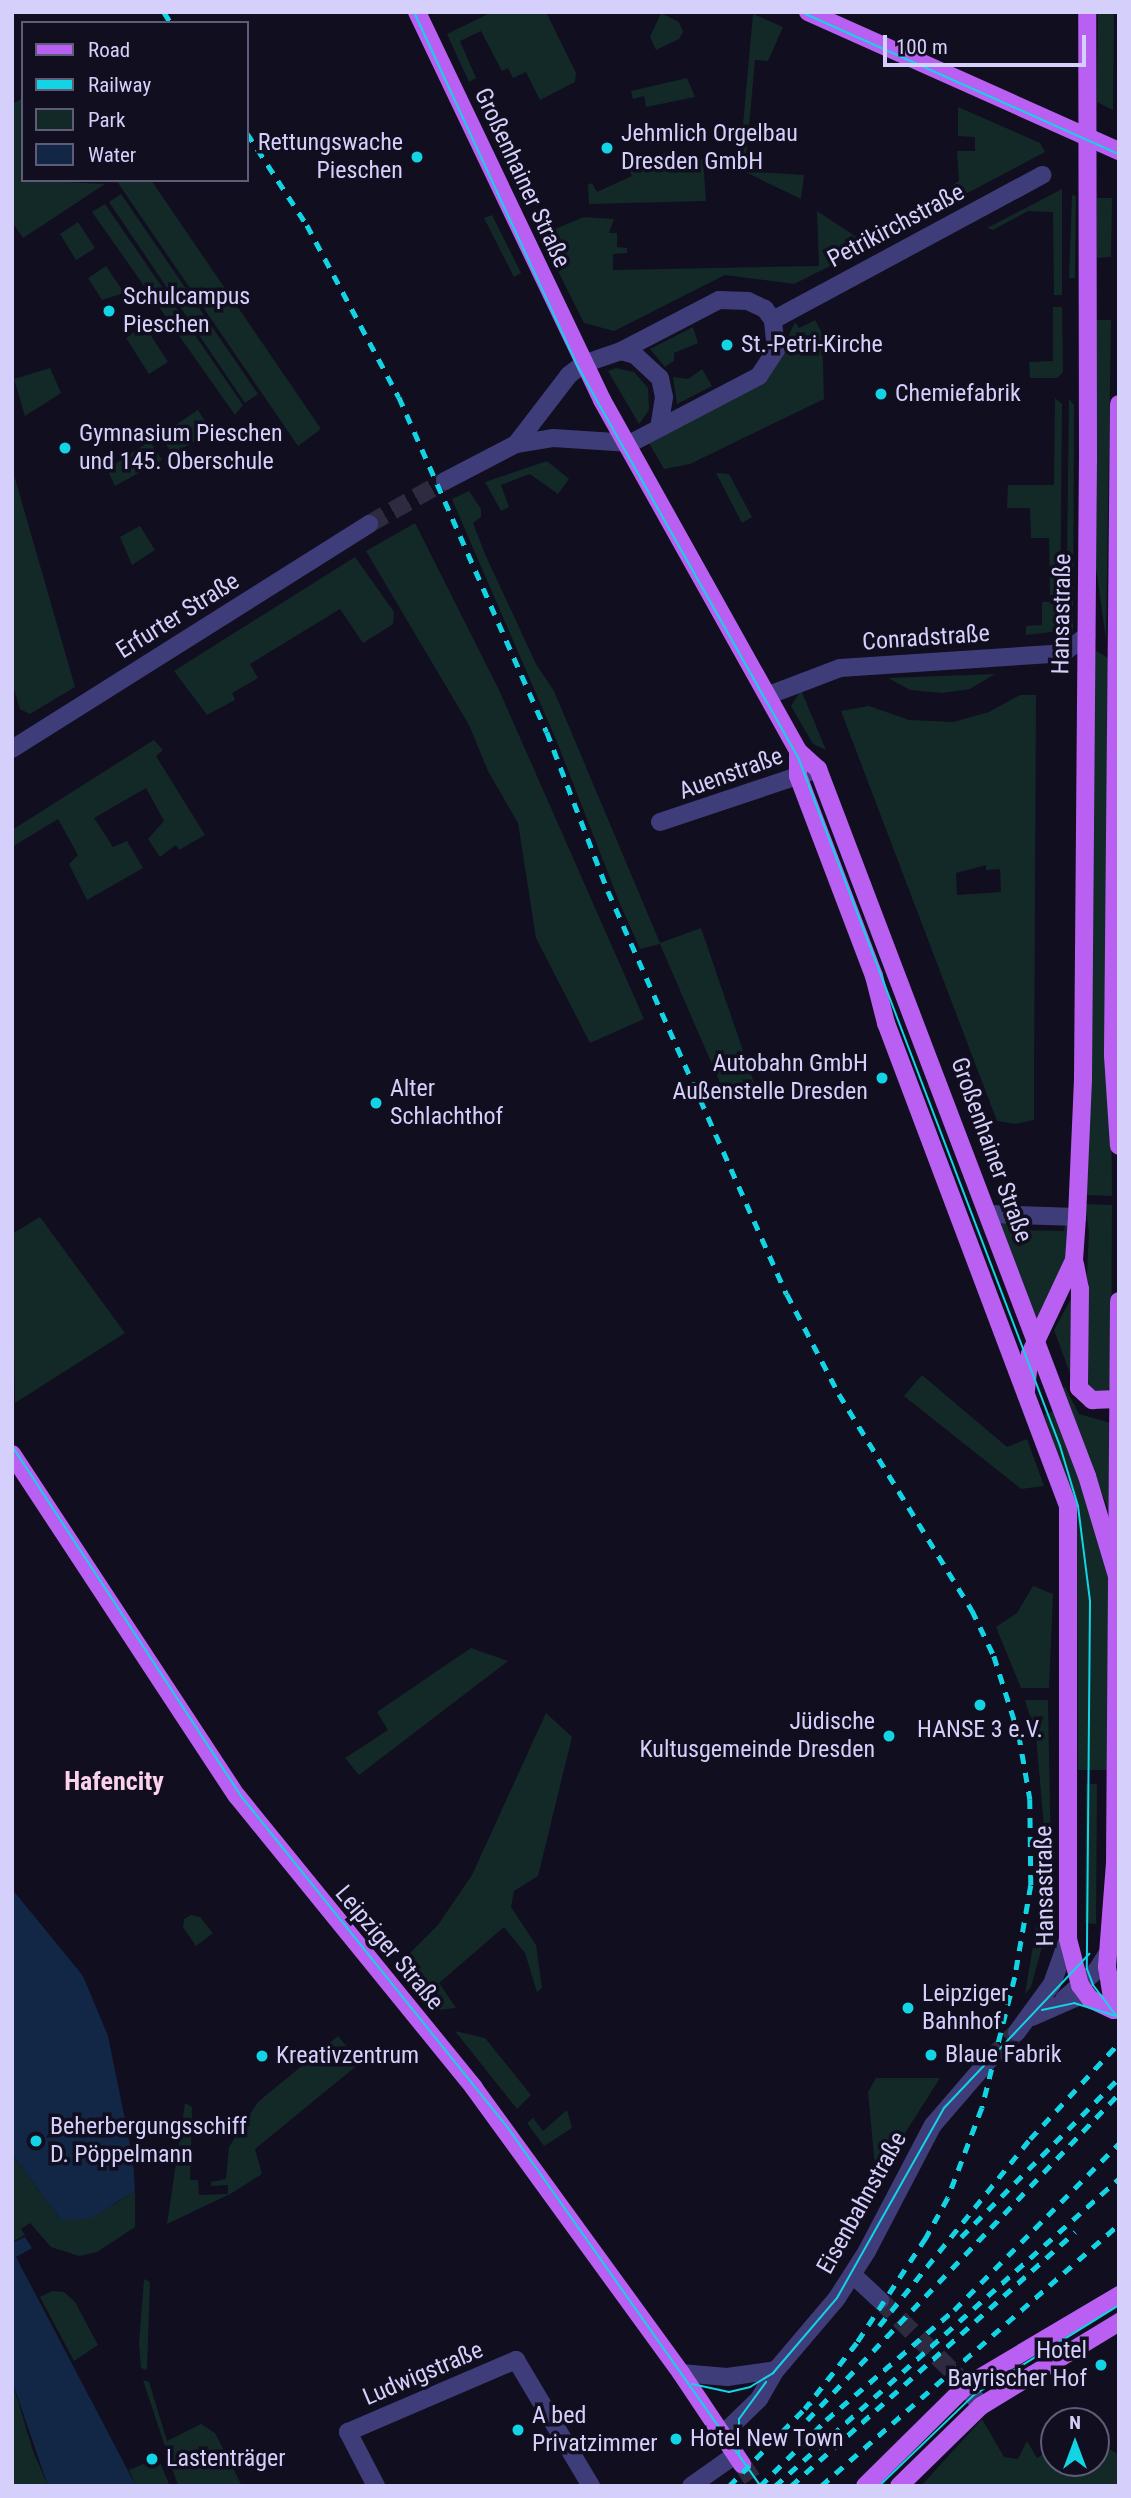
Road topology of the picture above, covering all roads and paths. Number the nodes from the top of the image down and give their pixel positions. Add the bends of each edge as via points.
1 (417, 12) edge
2 (808, 12) edge
3 (1087, 12) edge
4 (1085, 135) junction
5 (1119, 150) edge
6 (1042, 175) dead end
7 (773, 320) junction
8 (621, 351) junction
9 (583, 364) junction
10 (1119, 404) edge
11 (659, 428) junction
12 (516, 444) junction
13 (628, 444) junction
14 (445, 481) tunnel mouth
15 (369, 524) tunnel mouth
16 (1086, 636) junction
17 (1117, 650) edge
18 (769, 695) junction
19 (14, 743) edge
20 (798, 751) junction
21 (818, 769) junction
22 (798, 776) junction
23 (660, 822) dead end
24 (1119, 1146) edge
25 (989, 1214) junction
26 (1077, 1217) junction
27 (1074, 1260) junction
28 (1119, 1301) edge
29 (1036, 1339) junction
30 (1026, 1390) junction
31 (1119, 1399) edge
32 (12, 1454) edge
33 (1117, 1576) junction
34 (1068, 1940) junction
35 (1110, 1950) junction
36 (1085, 1992) junction
37 (1032, 2017) junction
38 (1017, 2032) tunnel mouth
39 (989, 2060) tunnel mouth
40 (853, 2275) junction
41 (1119, 2295) edge
42 (880, 2300) tunnel mouth
43 (1119, 2322) edge
44 (776, 2371) junction
45 (681, 2373) junction
46 (962, 2381) junction
47 (981, 2406) junction
48 (722, 2435) junction
49 (738, 2459) joint
50 (376, 2486) edge
51 (591, 2486) edge
52 (691, 2486) edge
53 (865, 2486) edge
54 (900, 2486) edge

1 - 9 main road, Großenhainer Straße
2 - 4 main road
3 - 4 main road, Hansastraße
4 - 5 main road
4 - 16 main road, Hansastraße
6 - 7 street, Petrikirchstraße
7 - 8 street via 765,309 748,301 719,300
7 - 11 street via 776,350 759,376
8 - 9 street
8 - 11 street via 635,355 660,378 664,397
9 - 12 street via 569,375
9 - 13 main road, Großenhainer Straße
10 - 17 main road
11 - 13 street
12 - 13 street via 553,438
12 - 14 street
13 - 18 main road, Großenhainer Straße
15 - 19 street, Erfurter Straße
16 - 17 main road
16 - 18 street, Conradstraße via 1063,653 839,668
16 - 26 main road, Hansastraße
17 - 24 main road via 1113,1056
18 - 20 main road, Großenhainer Straße
20 - 21 main road, Großenhainer Straße
20 - 22 main road, Großenhainer Straße
21 - 22 street, Auenstraße
21 - 25 main road, Großenhainer Straße
22 - 23 street, Auenstraße
22 - 30 main road, Großenhainer Straße
25 - 26 street
25 - 29 main road, Großenhainer Straße
26 - 27 main road, Hansastraße
27 - 29 main road, Hansastraße via 1057,1305
27 - 31 main road via 1080,1289 1079,1388 1092,1400
28 - 31 main road
29 - 30 main road, Hansastraße
29 - 33 main road, Großenhainer Straße via 1090,1486
30 - 34 main road, Hansastraße via 1062,1485 1070,1522
31 - 33 main road
32 - 45 main road, Leipziger Straße via 237,1796 474,2088
33 - 35 main road
34 - 36 main road, Hansastraße
34 - 37 street via 1057,1973 1032,2009
35 - 36 street
35 - 36 main road via 1107,1984 1114,2010
36 - 37 street
37 - 38 street
39 - 40 street, Eisenbahnstraße via 933,2125
40 - 42 street
40 - 44 street, Eisenbahnstraße
41 - 46 main road
43 - 47 main road
44 - 45 street via 727,2377
44 - 48 street, Eisenbahnstraße via 759,2399
45 - 48 main road, Leipziger Straße
46 - 47 street
46 - 53 main road
47 - 54 main road
48 - 49 main road, Leipziger Straße
49 - 52 street
50 - 51 street, Ludwigstraße via 348,2432 516,2360

